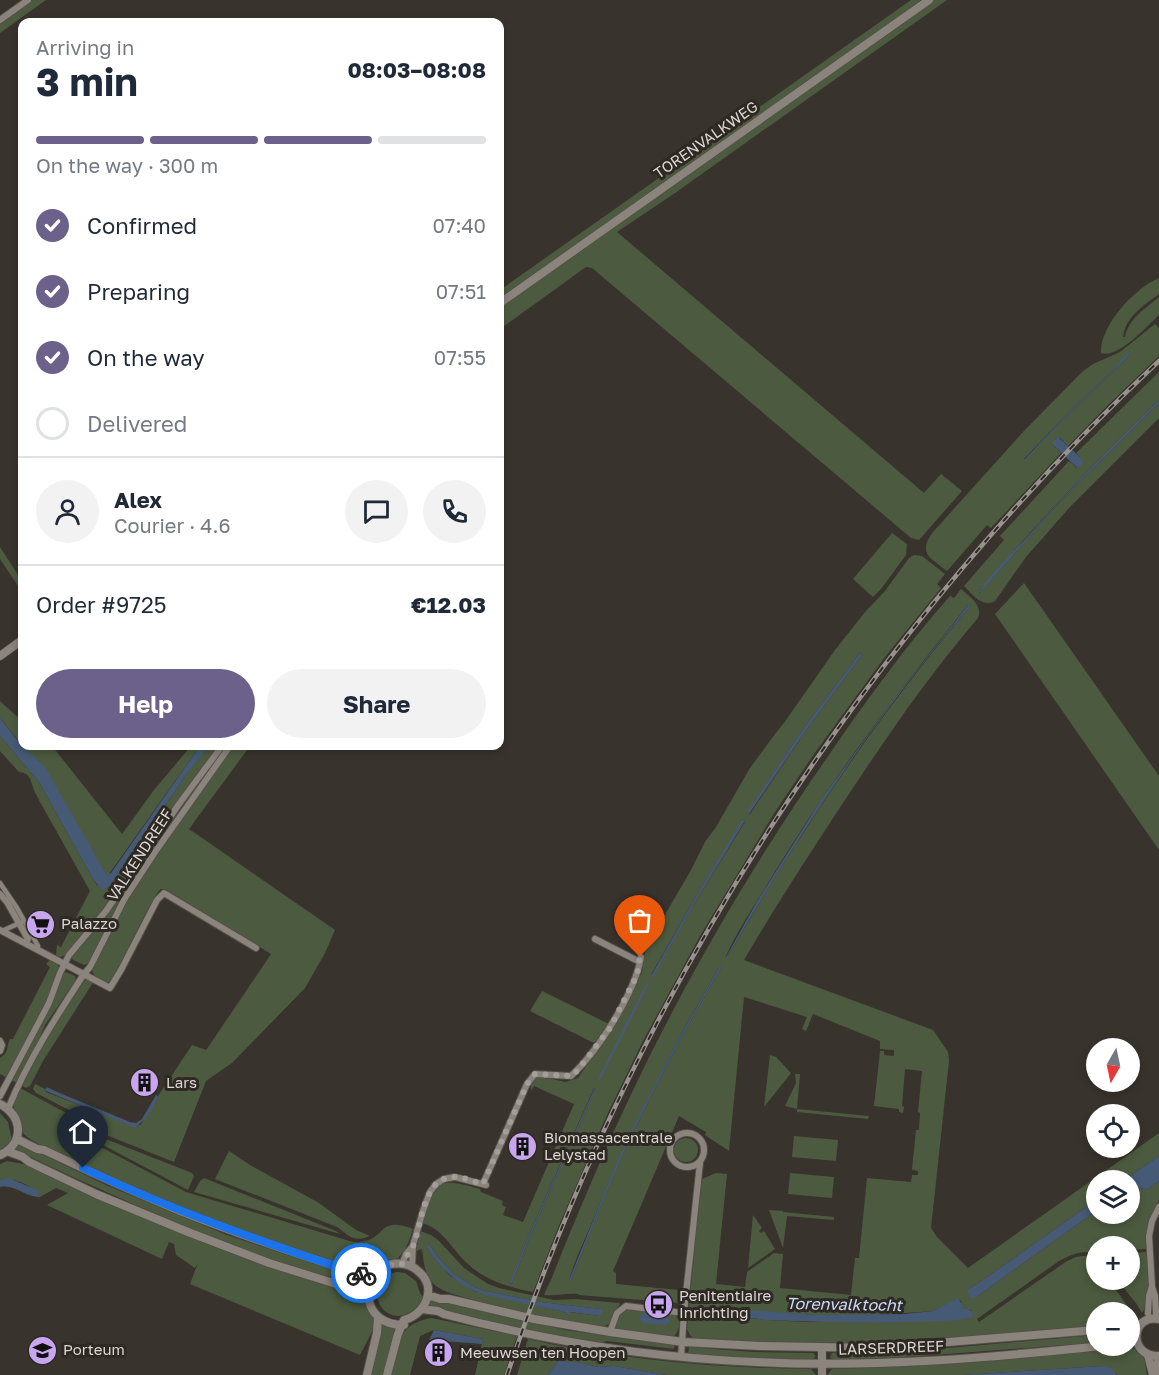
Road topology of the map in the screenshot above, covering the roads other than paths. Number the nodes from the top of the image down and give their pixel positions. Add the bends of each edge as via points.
1 (28, 0) edge
2 (928, 0) edge
3 (0, 20) edge
4 (504, 300) edge
5 (18, 643) edge
6 (0, 656) edge
7 (219, 750) edge
8 (228, 750) edge
9 (0, 883) edge
10 (0, 894) edge
11 (22, 922) junction
12 (1, 931) edge
13 (595, 939) dead end
14 (26, 943) junction
15 (256, 948) dead end
16 (37, 949) junction
17 (65, 964) junction
18 (84, 974) junction
19 (0, 1041) edge
20 (0, 1051) edge
21 (0, 1096) edge
22 (0, 1104) edge
23 (4, 1108) edge
24 (17, 1136) junction
25 (4, 1156) edge
26 (700, 1163) junction
27 (1159, 1207) edge
28 (413, 1245) junction
29 (401, 1266) junction
30 (412, 1267) junction
31 (374, 1276) junction
32 (428, 1292) junction
33 (368, 1296) junction
34 (422, 1312) junction
35 (684, 1313) junction
36 (1154, 1316) edge
37 (378, 1317) junction
38 (1140, 1319) edge
39 (403, 1322) junction
40 (1086, 1331) edge
41 (610, 1332) junction
42 (1140, 1341) edge
43 (683, 1342) junction
44 (822, 1348) junction
45 (1086, 1348) edge
46 (1140, 1349) edge
47 (1159, 1350) edge
48 (1148, 1355) junction
49 (681, 1357) junction
50 (1159, 1357) edge
51 (822, 1364) junction
52 (367, 1375) edge
53 (387, 1375) edge
54 (822, 1375) edge
55 (1154, 1375) edge

1 - 3 street
2 - 4 street, TORENVALKWEG
5 - 6 street
7 - 17 street, VALKENDREEF
8 - 18 street, VALKENDREEF via 154,852
9 - 11 street
10 - 11 street
11 - 12 street
11 - 14 street
11 - 16 street
12 - 14 street
13 - 28 street via 640,959 637,975 610,1028 571,1076 535,1074 527,1084 484,1185 455,1177 436,1184
14 - 16 street
15 - 18 street via 164,893 110,988
16 - 17 street
17 - 18 street
17 - 21 street, VALKENDREEF
18 - 23 street, VALKENDREEF
19 - 20 street
22 - 23 main road
23 - 24 main road
24 - 25 main road
24 - 31 main road via 37,1149 189,1214 355,1273
25 - 33 main road via 29,1162 188,1232
26 - 26 street via 704,1153 700,1138 690,1133 674,1138 669,1149 677,1165 689,1168
26 - 35 street
27 - 36 street via 1149,1229
28 - 29 street
28 - 30 street
29 - 30 main road
29 - 31 main road via 388,1265
29 - 32 main road via 416,1275
30 - 32 main road via 422,1274
31 - 33 main road
32 - 34 main road
32 - 41 main road, LARSERDREEF via 528,1318
33 - 37 main road
33 - 39 main road via 384,1316
34 - 39 main road via 412,1322
34 - 49 main road, LARSERDREEF via 563,1341
35 - 41 street via 626,1306 617,1313
35 - 43 street
36 - 38 main road
37 - 39 main road via 389,1323
37 - 52 main road
39 - 53 main road
40 - 44 main road, LARSERDREEF via 875,1348
41 - 43 main road, LARSERDREEF
42 - 47 main road via 1154,1351
43 - 44 main road, LARSERDREEF
43 - 49 street
44 - 51 street
45 - 51 main road, LARSERDREEF via 929,1361
46 - 48 main road
48 - 50 main road
48 - 55 street
49 - 51 main road, LARSERDREEF
50 - 55 street
51 - 54 street

